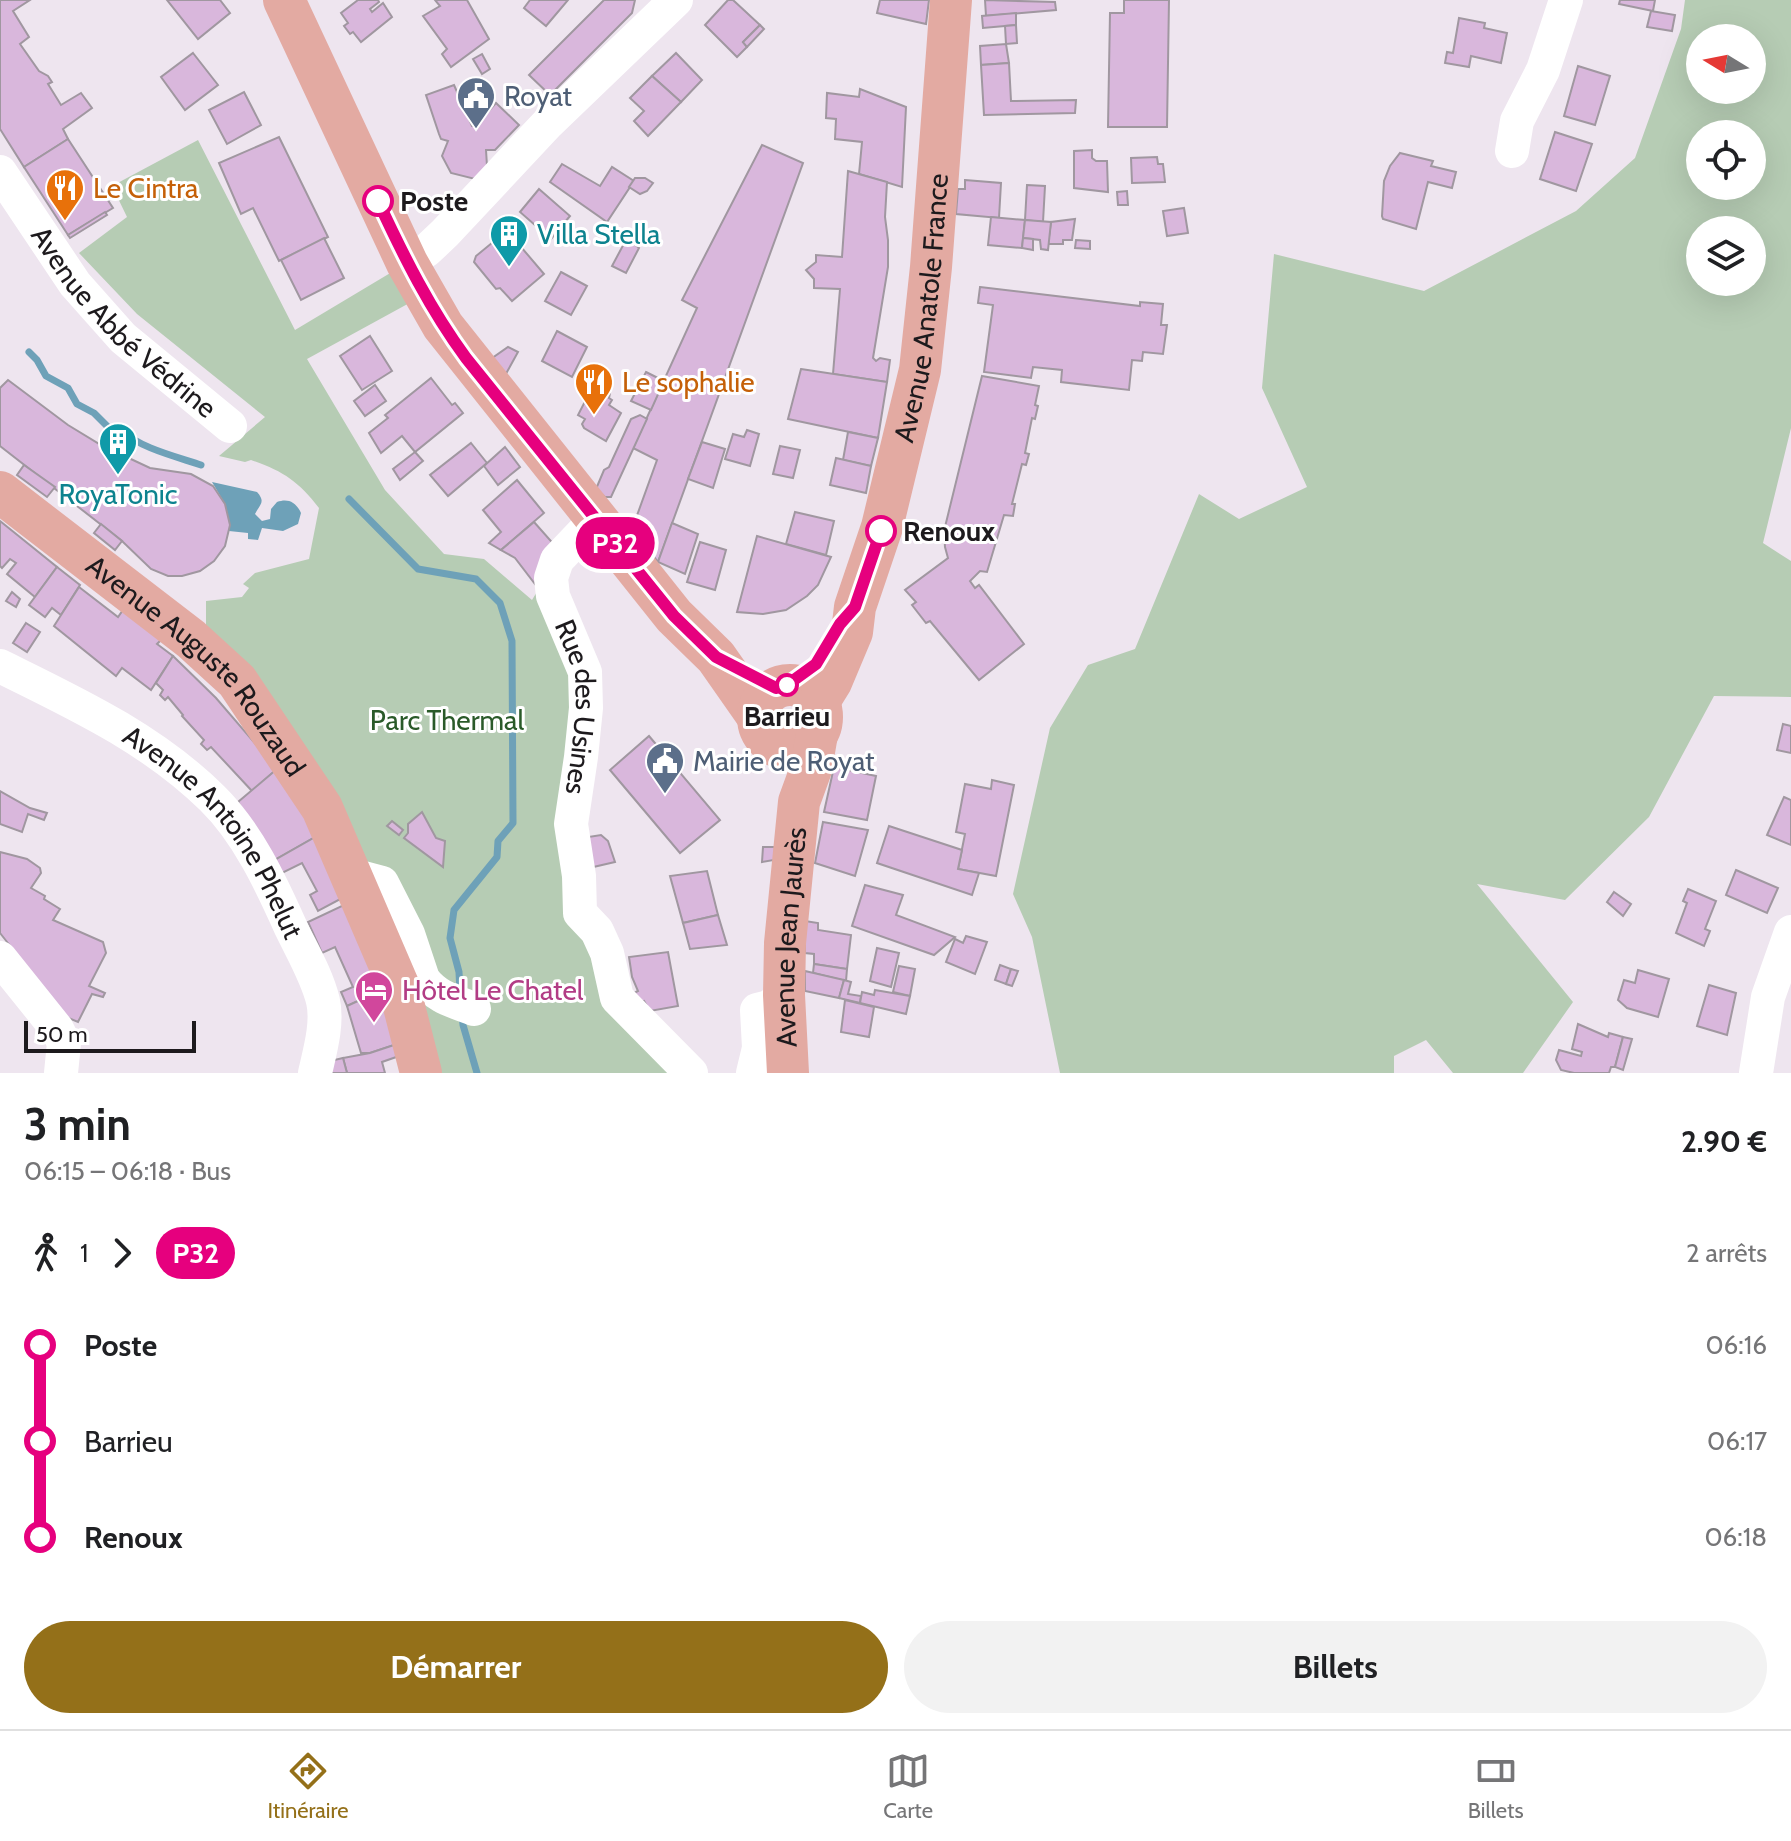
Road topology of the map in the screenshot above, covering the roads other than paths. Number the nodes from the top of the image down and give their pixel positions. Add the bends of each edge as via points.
1 (284, 0) edge
2 (676, 0) edge
3 (951, 0) edge
4 (1566, 0) edge
5 (1512, 151) dead end
6 (0, 172) edge
7 (407, 263) junction
8 (230, 426) dead end
9 (0, 492) edge
10 (596, 519) junction
11 (0, 666) edge
12 (788, 712) junction
13 (352, 875) junction
14 (1791, 932) edge
15 (0, 958) edge
16 (784, 995) junction
17 (474, 1009) dead end
18 (61, 1073) edge
19 (315, 1073) edge
20 (421, 1073) edge
21 (691, 1073) edge
22 (753, 1073) edge
23 (788, 1073) edge
24 (1756, 1073) edge

1 - 7 main road
2 - 7 street via 543,128 445,233
3 - 12 main road, Avenue Anatole France via 920,370 882,527 855,607
4 - 5 street via 1543,70 1517,121
6 - 8 street, Avenue Abbé Védrine via 75,284 123,338
7 - 10 main road via 451,337
9 - 13 main road, Avenue Auguste Rouzaud via 191,639 237,681 322,808
10 - 12 main road via 674,616 716,657
10 - 21 street, Rue des Usines via 557,560 551,578 553,596 585,672 586,708 571,824 580,913 597,931 607,953 617,998
11 - 19 street, Avenue Antoine Phelut via 115,723 170,761 214,799 242,835 278,899 323,1002
12 - 16 main road, Avenue Jean Jaurès via 799,802
13 - 17 street via 382,883 431,989
13 - 20 main road, Avenue Auguste Rouzaud via 399,987
14 - 24 street via 1768,997
15 - 18 street via 57,1029 64,1043
16 - 22 street via 757,1010 759,1048
16 - 23 main road, Avenue Jean Jaurès

